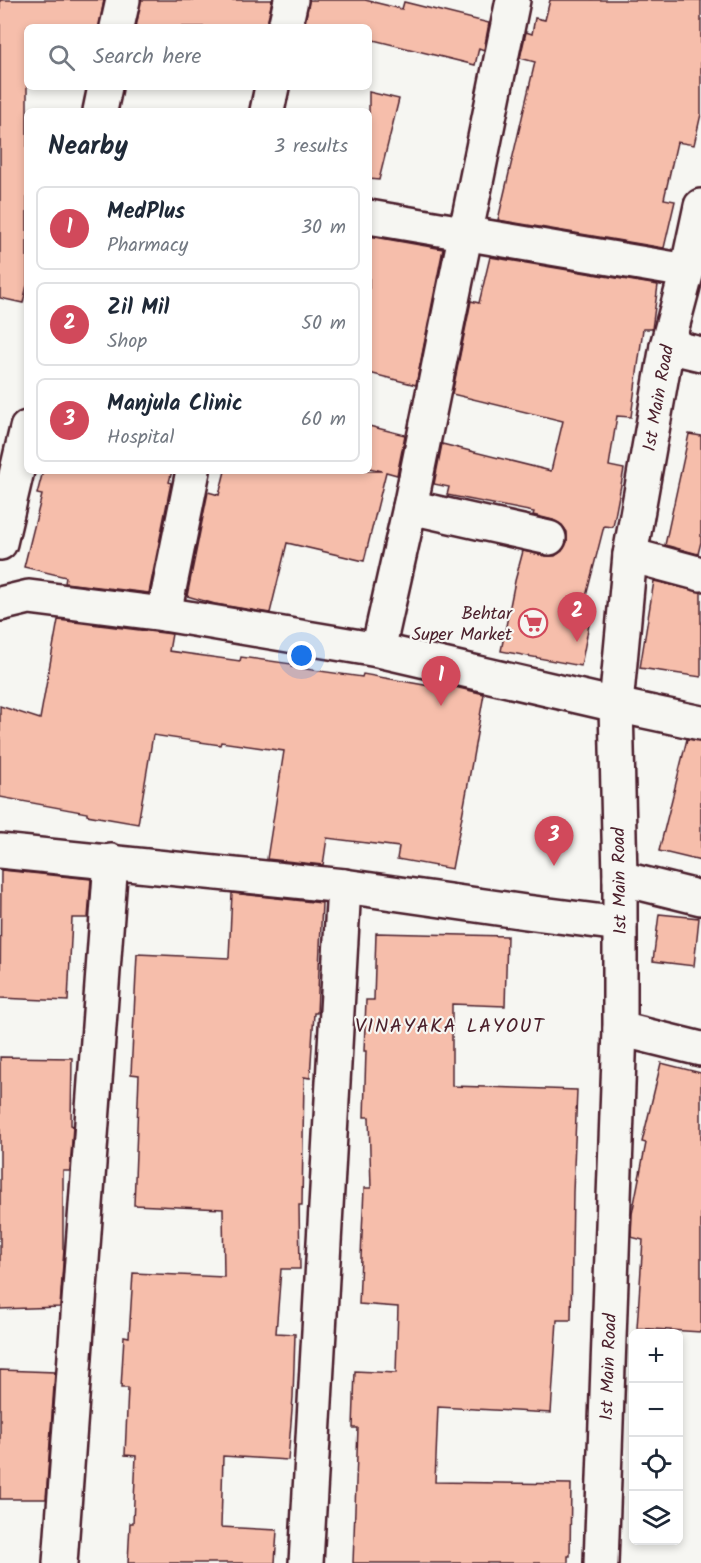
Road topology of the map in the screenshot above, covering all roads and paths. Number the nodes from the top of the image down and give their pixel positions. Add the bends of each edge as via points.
1 (123, 0) edge
2 (291, 0) edge
3 (513, 0) edge
4 (118, 24) edge
5 (286, 24) edge
6 (104, 90) edge
7 (271, 90) edge
8 (101, 108) edge
9 (268, 108) edge
10 (701, 207) edge
11 (372, 217) edge
12 (467, 233) junction
13 (687, 271) junction
14 (667, 346) junction
15 (701, 354) edge
16 (24, 441) edge
17 (192, 474) edge
18 (410, 507) junction
19 (549, 537) dead end
20 (0, 543) edge
21 (630, 555) junction
22 (701, 574) edge
23 (0, 604) edge
24 (164, 614) junction
25 (378, 650) junction
26 (616, 705) junction
27 (701, 723) edge
28 (0, 851) edge
29 (111, 861) junction
30 (620, 878) junction
31 (344, 886) junction
32 (701, 898) edge
33 (620, 924) junction
34 (620, 1029) junction
35 (701, 1049) edge
36 (60, 1563) edge
37 (306, 1563) edge
38 (601, 1563) edge

1 - 4 street
2 - 5 street
3 - 12 street
6 - 8 street
7 - 9 street
10 - 13 street, 1st Main Road
11 - 12 street
12 - 13 street
12 - 18 street
13 - 14 street, 1st Main Road
14 - 15 street
14 - 21 street, 1st Main Road
16 - 20 street
17 - 24 street
18 - 19 street
18 - 25 street
21 - 22 street
21 - 26 street, 1st Main Road
23 - 24 street via 29,597
24 - 25 street
25 - 26 street
26 - 27 street
26 - 30 street, 1st Main Road
28 - 29 street
29 - 31 street
29 - 36 street
30 - 32 street
30 - 33 street, 1st Main Road
31 - 33 street
31 - 37 street
33 - 34 street, 1st Main Road
34 - 35 street
34 - 38 street, 1st Main Road

